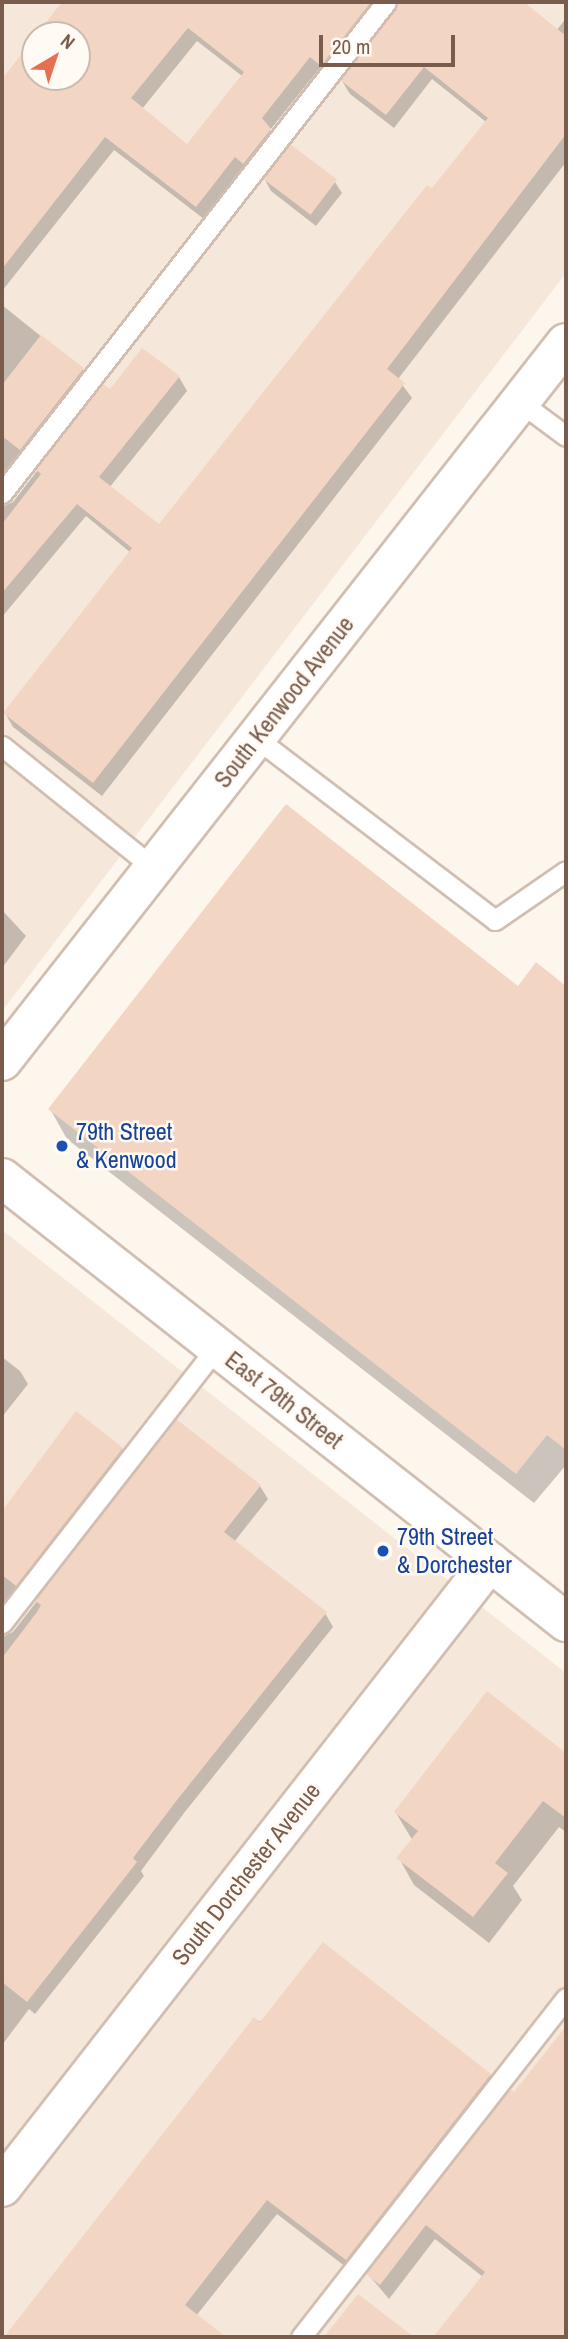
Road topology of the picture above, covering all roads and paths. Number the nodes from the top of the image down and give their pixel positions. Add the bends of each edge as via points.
1 (386, 2) edge
2 (566, 343) edge
3 (520, 401) junction
4 (566, 436) edge
5 (2, 493) edge
6 (256, 738) junction
7 (2, 747) edge
8 (154, 867) junction
9 (566, 871) edge
10 (2, 1061) edge
11 (2, 1178) edge
12 (217, 1347) junction
13 (489, 1562) junction
14 (566, 1622) edge
15 (2, 1623) edge
16 (566, 1998) edge
17 (2, 2187) edge
18 (301, 2337) edge

1 - 5 lane
2 - 3 street, South Kenwood Avenue
3 - 4 lane
3 - 6 street, South Kenwood Avenue
6 - 8 street, South Kenwood Avenue
6 - 9 lane via 495,920
7 - 8 lane
8 - 10 street, South Kenwood Avenue
11 - 12 street, East 79th Street
12 - 13 street, East 79th Street
12 - 15 lane
13 - 14 street, East 79th Street
13 - 17 street, South Dorchester Avenue
16 - 18 lane

